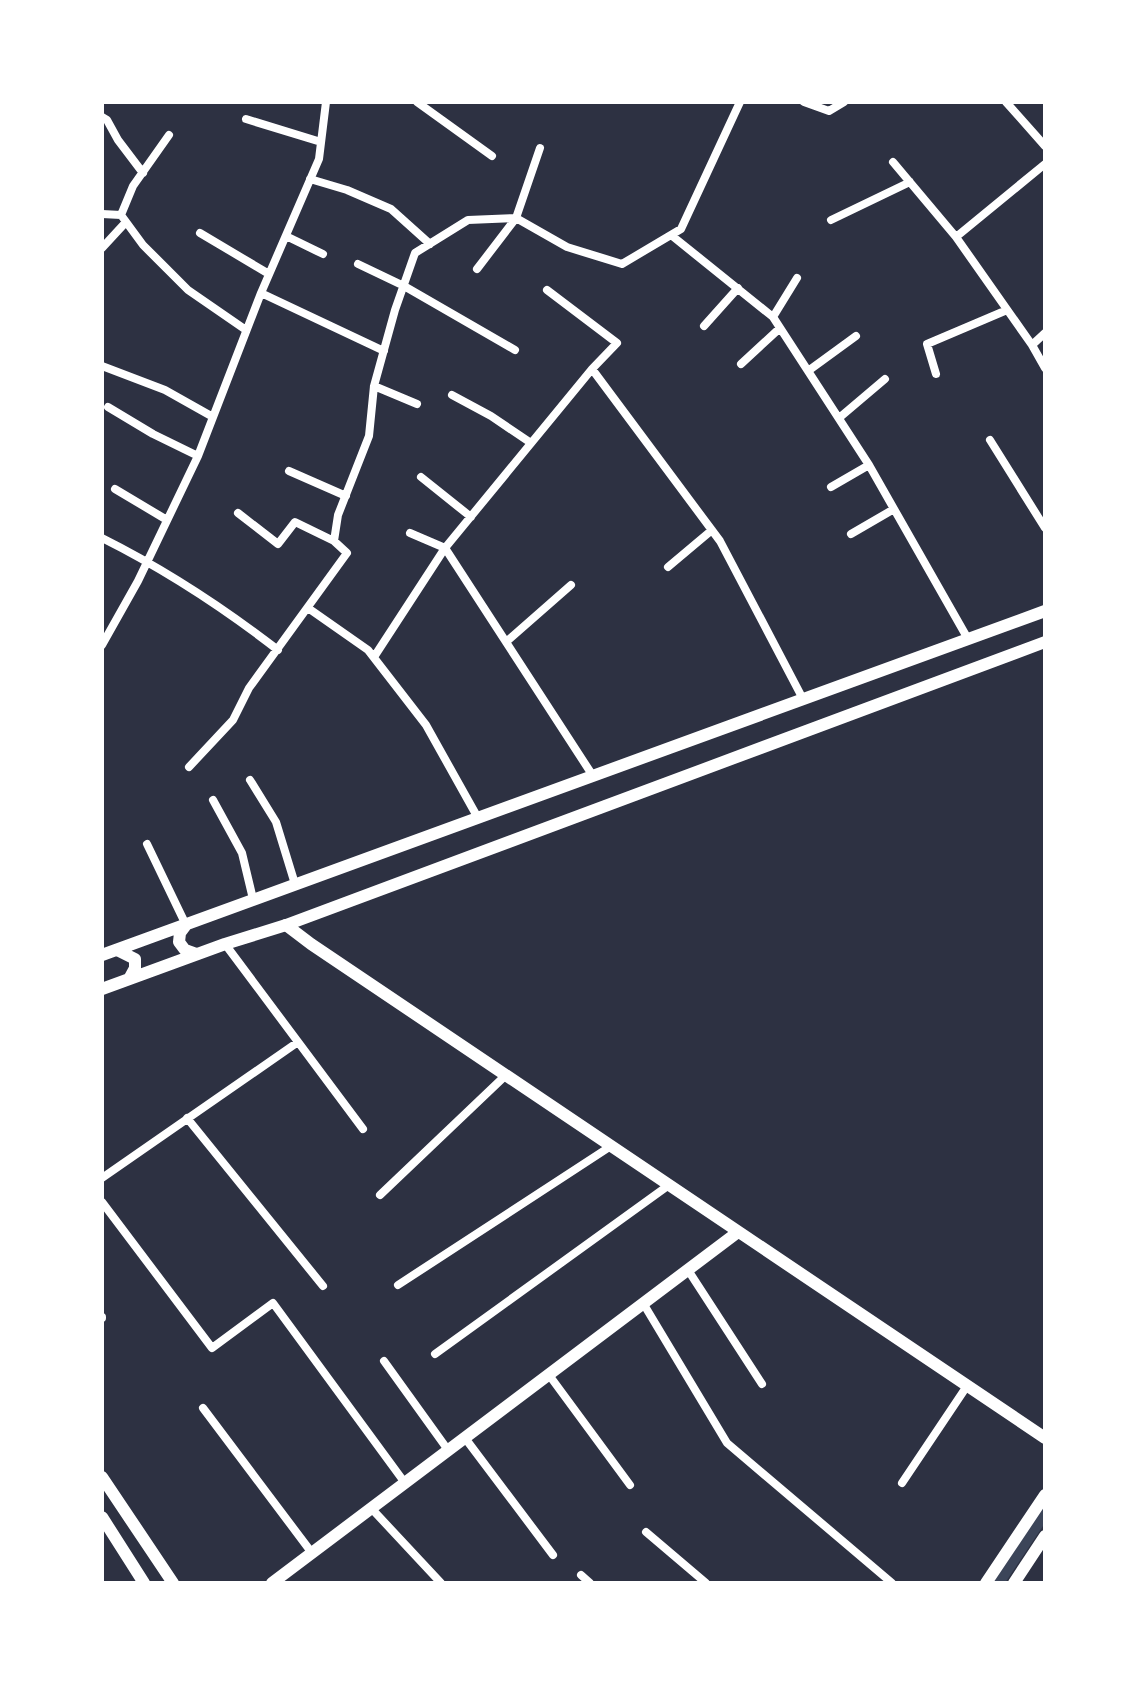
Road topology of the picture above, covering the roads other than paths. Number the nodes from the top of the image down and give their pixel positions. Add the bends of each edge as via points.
1 (326, 102) edge
2 (417, 102) edge
3 (740, 102) edge
4 (804, 102) edge
5 (844, 102) edge
6 (1007, 103) edge
7 (102, 117) edge
8 (246, 119) dead end
9 (169, 135) dead end
10 (321, 142) junction
11 (1045, 146) edge
12 (540, 148) dead end
13 (492, 156) dead end
14 (893, 162) dead end
15 (1045, 164) edge
16 (143, 173) junction
17 (310, 179) junction
18 (910, 182) junction
19 (102, 214) edge
20 (516, 218) junction
21 (123, 219) junction
22 (831, 220) dead end
23 (200, 233) dead end
24 (671, 235) junction
25 (286, 236) junction
26 (956, 237) junction
27 (430, 244) junction
28 (102, 248) edge
29 (323, 254) dead end
30 (358, 264) dead end
31 (477, 269) dead end
32 (269, 274) junction
33 (797, 278) dead end
34 (404, 286) junction
35 (738, 288) junction
36 (547, 290) dead end
37 (261, 293) junction
38 (1007, 310) junction
39 (773, 317) junction
40 (704, 326) dead end
41 (780, 328) junction
42 (246, 330) junction
43 (1045, 333) edge
44 (856, 336) dead end
45 (1032, 345) junction
46 (515, 350) dead end
47 (384, 351) junction
48 (741, 364) dead end
49 (102, 366) edge
50 (1045, 368) edge
51 (592, 369) junction
52 (808, 371) junction
53 (936, 374) dead end
54 (885, 379) dead end
55 (374, 386) junction
56 (452, 395) dead end
57 (417, 404) dead end
58 (108, 407) dead end
59 (213, 417) junction
60 (839, 418) junction
61 (990, 440) dead end
62 (531, 443) junction
63 (198, 456) junction
64 (869, 465) junction
65 (289, 471) dead end
66 (421, 477) dead end
67 (831, 487) dead end
68 (115, 489) dead end
69 (346, 496) junction
70 (894, 509) junction
71 (238, 513) dead end
72 (471, 517) junction
73 (167, 520) junction
74 (1045, 528) edge
75 (712, 530) junction
76 (410, 533) dead end
77 (851, 534) dead end
78 (102, 538) edge
79 (334, 541) junction
80 (445, 548) junction
81 (147, 561) junction
82 (668, 567) dead end
83 (571, 585) dead end
84 (308, 608) junction
85 (1045, 611) edge
86 (968, 639) junction
87 (506, 642) junction
88 (1045, 642) edge
89 (102, 645) edge
90 (278, 650) junction
91 (374, 657) junction
92 (803, 699) junction
93 (189, 767) dead end
94 (593, 776) junction
95 (250, 780) dead end
96 (213, 800) dead end
97 (478, 818) junction
98 (147, 844) dead end
99 (295, 884) junction
100 (253, 899) junction
101 (186, 925) junction
102 (286, 925) junction
103 (225, 944) junction
104 (117, 950) junction
105 (196, 954) junction
106 (102, 955) edge
107 (129, 979) junction
108 (102, 989) edge
109 (298, 1042) junction
110 (506, 1075) junction
111 (187, 1118) junction
112 (363, 1129) dead end
113 (611, 1146) junction
114 (102, 1178) edge
115 (669, 1185) junction
116 (380, 1195) dead end
117 (102, 1202) edge
118 (738, 1232) junction
119 (688, 1270) junction
120 (398, 1285) dead end
121 (323, 1286) dead end
122 (643, 1303) junction
123 (435, 1354) dead end
124 (384, 1361) dead end
125 (549, 1375) junction
126 (762, 1384) dead end
127 (967, 1386) junction
128 (203, 1408) dead end
129 (465, 1438) junction
130 (1045, 1438) edge
131 (448, 1450) junction
132 (102, 1477) edge
133 (405, 1483) junction
134 (902, 1483) dead end
135 (630, 1485) dead end
136 (1045, 1495) edge
137 (371, 1508) junction
138 (102, 1517) edge
139 (646, 1532) dead end
140 (1045, 1536) edge
141 (152, 1551) junction
142 (312, 1553) junction
143 (553, 1555) dead end
144 (581, 1575) dead end
145 (144, 1583) edge
146 (173, 1583) edge
147 (184, 1583) edge
148 (272, 1583) edge
149 (441, 1583) edge
150 (590, 1583) edge
151 (706, 1583) edge
152 (892, 1583) edge
153 (986, 1583) edge
154 (1014, 1583) edge

1 - 10 street
2 - 13 street
3 - 24 street via 681,229
4 - 5 street via 829,111
6 - 11 street
7 - 16 street
8 - 10 street
9 - 16 street
10 - 17 street
12 - 20 street
14 - 18 street
15 - 26 street
16 - 21 street
17 - 25 street
17 - 27 street via 391,209
18 - 22 street
18 - 26 street
19 - 21 street
20 - 24 street via 567,247 622,264
20 - 27 street via 468,220
20 - 31 street
21 - 28 street
21 - 42 street via 188,290
23 - 32 street
24 - 35 street
25 - 29 street
25 - 32 street
26 - 38 street
27 - 34 street via 415,253
30 - 34 street
32 - 37 street
33 - 39 street
34 - 46 street
34 - 47 street
35 - 39 street
35 - 40 street
36 - 51 street via 617,343
37 - 42 street
37 - 47 street
38 - 45 street
38 - 53 street via 927,344
39 - 41 street
41 - 48 street
41 - 52 street
42 - 59 street
43 - 45 street
44 - 52 street
45 - 50 street
47 - 55 street
49 - 59 street via 165,390
51 - 62 street
51 - 75 street
52 - 60 street
54 - 60 street
55 - 57 street
55 - 69 street via 369,436
56 - 62 street
58 - 63 street
59 - 63 street
60 - 64 street
61 - 74 street
62 - 72 street
63 - 73 street
64 - 67 street
64 - 70 street
65 - 69 street
66 - 72 street
68 - 73 street
69 - 79 street
70 - 77 street
70 - 86 street
71 - 79 street via 278,544 295,522
72 - 80 street
73 - 81 street
75 - 82 street
75 - 92 street
76 - 80 street
78 - 81 street
79 - 84 street via 347,553
80 - 87 street
80 - 91 street
81 - 89 street
81 - 90 street via 222,606
83 - 87 street
84 - 90 street
84 - 91 street
85 - 86 main road
86 - 92 main road
87 - 94 street
88 - 102 main road
90 - 93 street via 233,720
91 - 97 street via 426,725
92 - 94 main road
94 - 97 main road
95 - 99 street via 276,822
96 - 100 street via 242,853
97 - 99 main road
98 - 101 street
99 - 100 main road
100 - 101 main road
101 - 104 main road
101 - 105 main road via 179,942
102 - 103 main road
102 - 110 main road
103 - 105 main road
103 - 109 street
104 - 106 main road
104 - 107 main road via 135,959
105 - 107 main road
107 - 108 main road
109 - 111 street
109 - 112 street
110 - 113 main road
110 - 116 street
111 - 114 street
111 - 121 street
113 - 115 main road
113 - 120 street
115 - 118 main road
115 - 123 street
117 - 133 street via 212,1348 273,1303
118 - 119 main road
118 - 127 main road
119 - 122 main road
119 - 126 street
122 - 125 main road
122 - 152 street via 727,1443
124 - 131 street
125 - 129 main road
125 - 135 street
127 - 130 main road
127 - 134 street
128 - 142 street
129 - 131 main road
129 - 143 street
131 - 133 main road
132 - 141 main road
133 - 137 main road
136 - 153 main road
137 - 142 main road
137 - 149 street
138 - 145 main road
139 - 151 street
140 - 154 main road
141 - 146 main road
141 - 147 main road
142 - 148 main road
144 - 150 street

